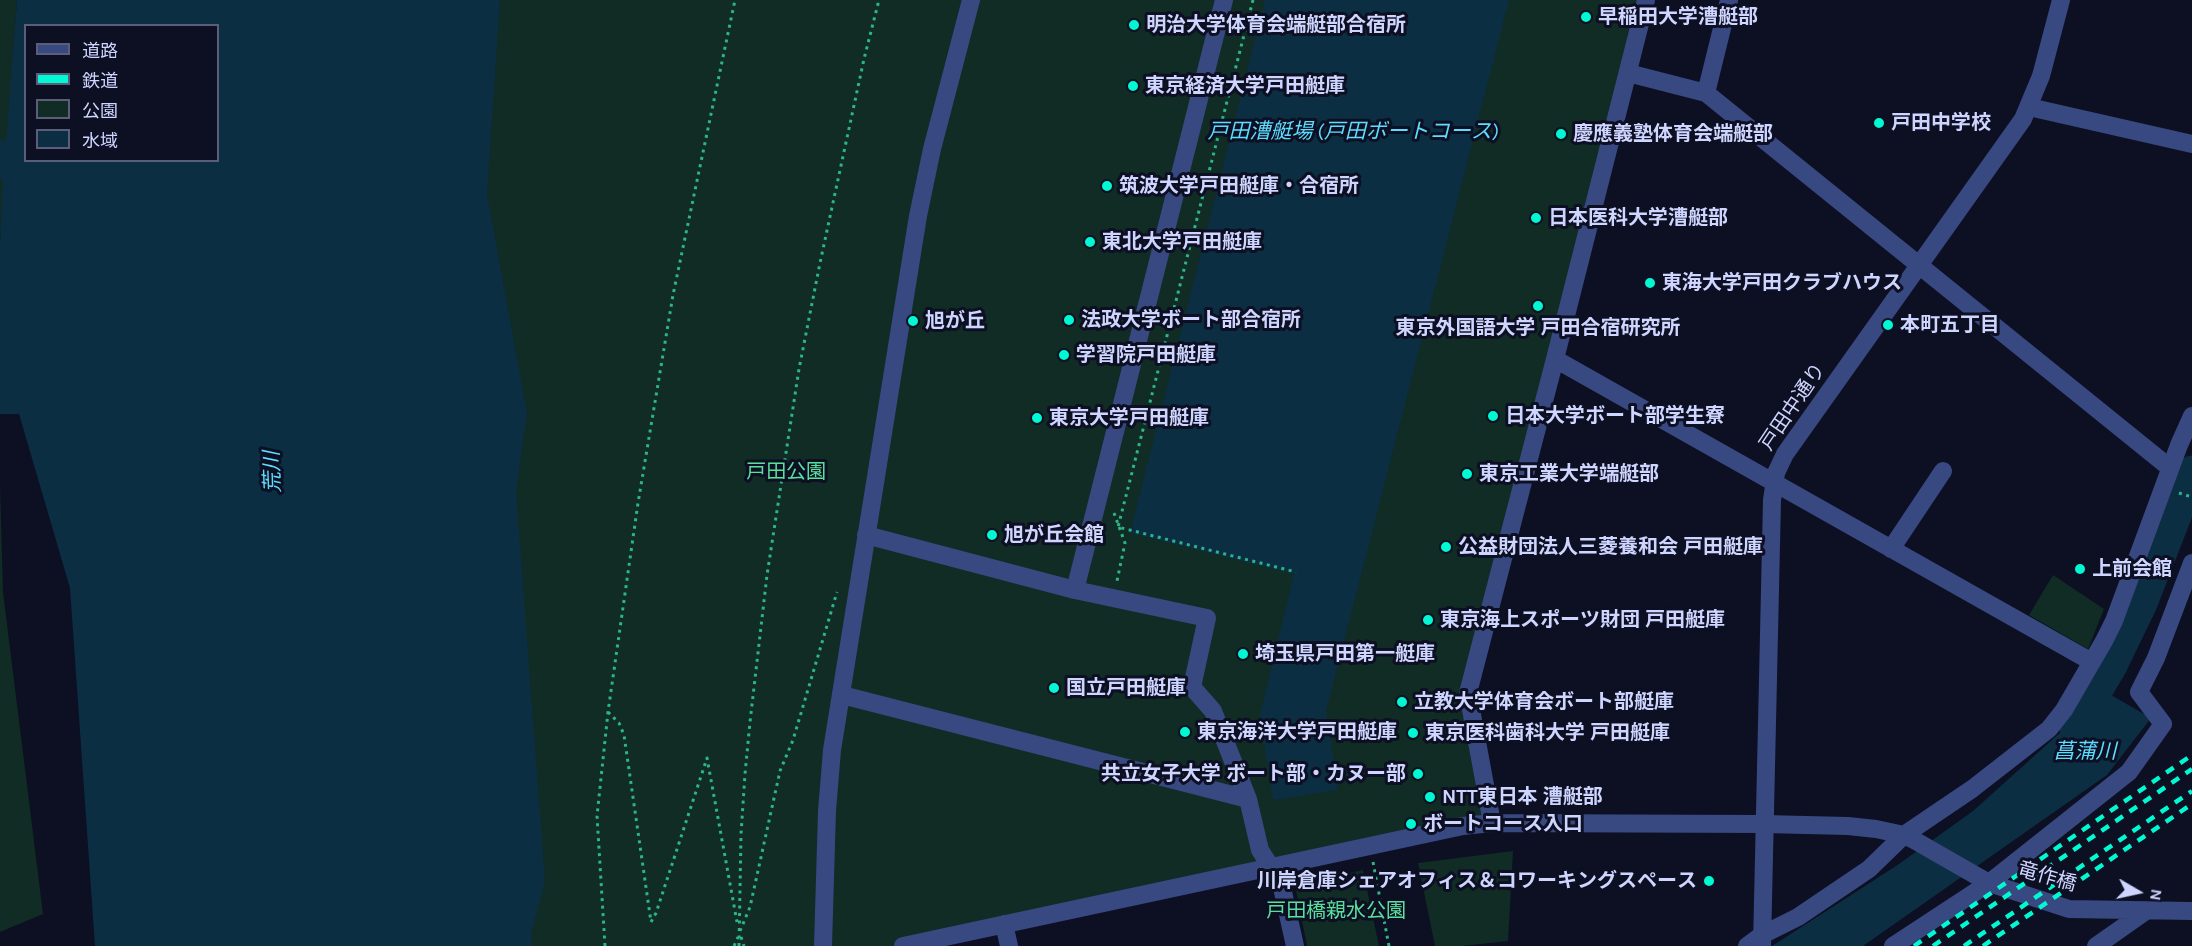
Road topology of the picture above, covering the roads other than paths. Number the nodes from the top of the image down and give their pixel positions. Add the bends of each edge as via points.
1 (970, 0) edge
2 (1224, 0) edge
3 (1646, 0) edge
4 (1728, 0) edge
5 (2061, 0) edge
6 (1628, 73) junction
7 (1706, 93) junction
8 (2029, 107) junction
9 (2192, 144) edge
10 (1920, 266) junction
11 (1555, 359) junction
12 (2192, 416) edge
13 (2170, 468) junction
14 (1943, 471) dead end
15 (1773, 483) junction
16 (867, 536) junction
17 (1891, 549) junction
18 (2192, 563) edge
19 (1075, 590) junction
20 (2092, 662) junction
21 (842, 695) junction
22 (1248, 799) junction
23 (1492, 823) junction
24 (1764, 824) junction
25 (1909, 838) junction
26 (1271, 867) junction
27 (1986, 882) junction
28 (2146, 911) junction
29 (2192, 911) edge
30 (1004, 924) junction
31 (1759, 941) edge
32 (823, 946) edge
33 (903, 946) edge
34 (1009, 946) edge
35 (1295, 946) edge
36 (1893, 946) edge
37 (2096, 946) edge

1 - 16 street via 918,216
2 - 19 street
3 - 6 street
4 - 7 street
5 - 8 street, 戸田中通り
6 - 7 street
6 - 11 street
7 - 10 street
8 - 9 street
8 - 10 street, 戸田中通り
10 - 13 street
10 - 15 street, 戸田中通り via 1785,453
11 - 15 street
11 - 23 street via 1468,693
12 - 13 street
13 - 20 street via 2114,621
14 - 17 street
15 - 17 street
15 - 24 street, 戸田中通り
16 - 19 street
16 - 21 street
17 - 20 street
18 - 27 street via 2139,692 2163,724 2129,772
19 - 22 street via 1207,618 1192,687 1213,711
20 - 25 street via 2049,729
21 - 22 street
21 - 32 street via 827,811
22 - 26 street via 1260,850
23 - 24 street, 竜作橋
23 - 26 street, 竜作橋
24 - 25 street, 竜作橋 via 1848,826
24 - 31 street, 戸田中通り
25 - 27 street, 竜作橋
25 - 31 street
26 - 30 street, 竜作橋
26 - 35 street via 1281,883
27 - 28 street, 竜作橋 via 2068,909
27 - 36 street
28 - 29 street, 竜作橋
28 - 37 street
30 - 33 street, 竜作橋
30 - 34 street

